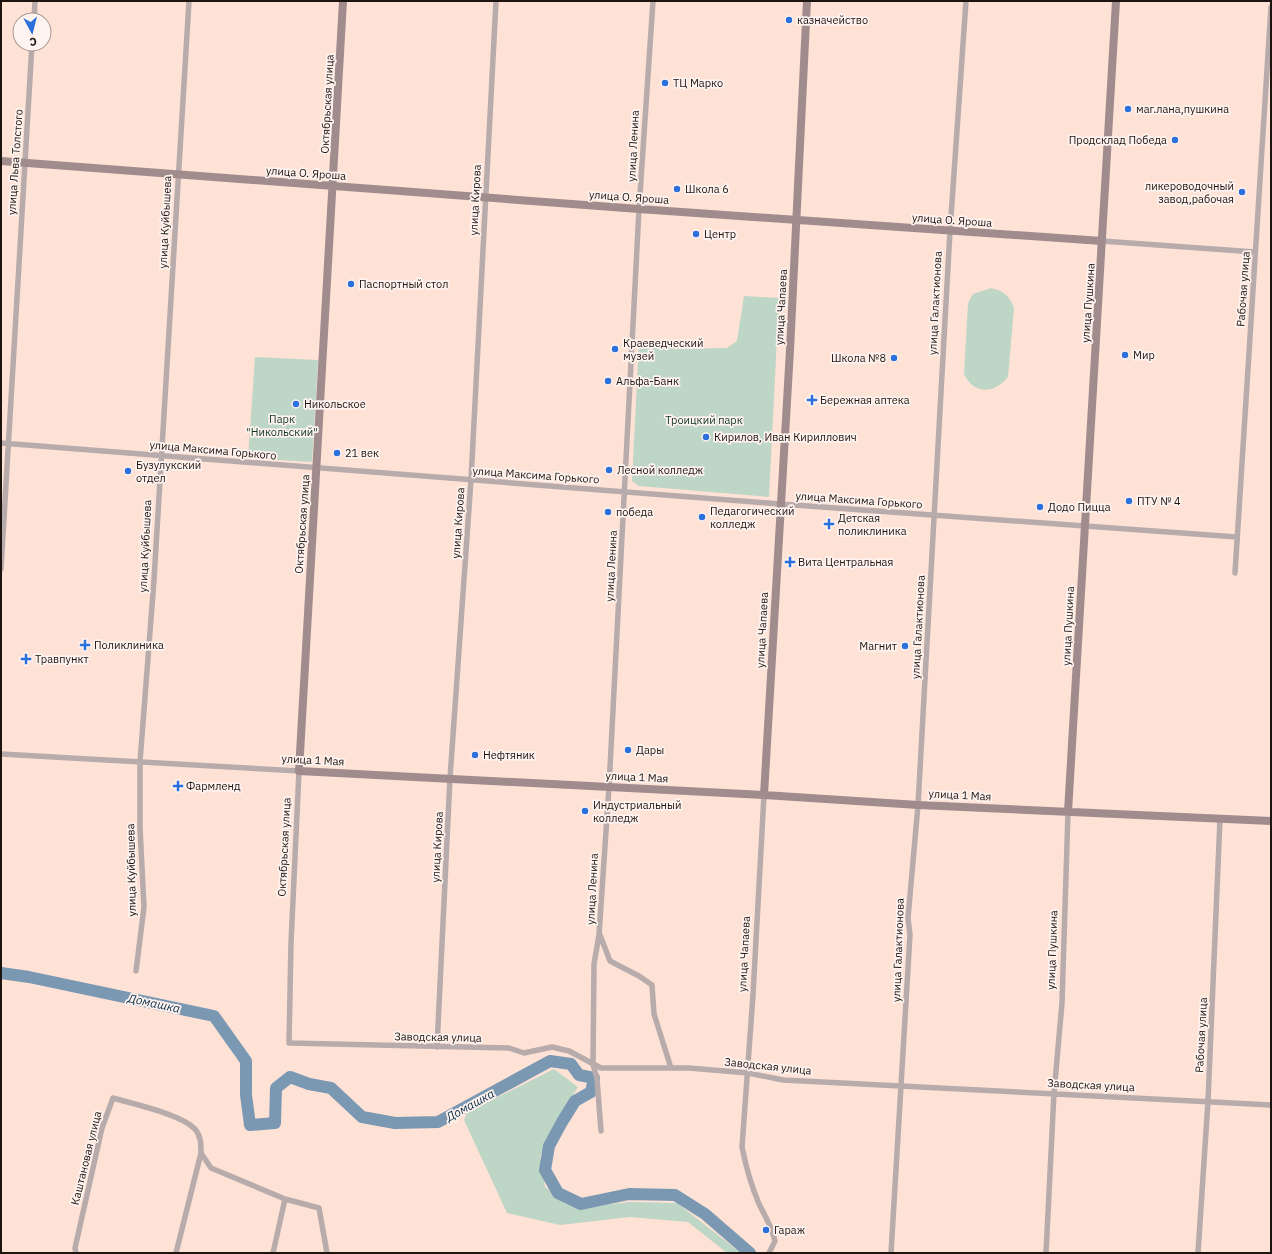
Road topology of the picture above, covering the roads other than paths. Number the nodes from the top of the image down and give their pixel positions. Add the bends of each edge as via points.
1 (35, 1) edge
2 (188, 1) edge
3 (343, 1) edge
4 (496, 1) edge
5 (652, 1) edge
6 (807, 1) edge
7 (966, 1) edge
8 (1116, 1) edge
9 (1271, 7) edge
10 (34, 12) edge
11 (31, 52) edge
12 (1, 161) edge
13 (24, 163) junction
14 (177, 174) junction
15 (334, 186) junction
16 (485, 197) junction
17 (639, 209) junction
18 (796, 219) junction
19 (950, 231) junction
20 (1102, 241) junction
21 (1255, 252) junction
22 (1, 443) edge
23 (9, 444) junction
24 (160, 455) junction
25 (316, 468) junction
26 (471, 480) junction
27 (624, 492) junction
28 (780, 504) junction
29 (933, 515) junction
30 (1085, 526) junction
31 (1237, 537) junction
32 (1, 569) edge
33 (1235, 573) dead end
34 (1, 754) edge
35 (140, 762) junction
36 (299, 770) junction
37 (450, 778) junction
38 (608, 786) junction
39 (764, 795) junction
40 (918, 805) junction
41 (1068, 812) junction
42 (1220, 819) junction
43 (1271, 821) edge
44 (600, 935) junction
45 (136, 971) dead end
46 (293, 1044) joint
47 (437, 1047) junction
48 (593, 1064) junction
49 (671, 1068) junction
50 (748, 1073) junction
51 (900, 1085) junction
52 (1054, 1093) junction
53 (1208, 1101) junction
54 (1271, 1105) edge
55 (601, 1131) dead end
56 (201, 1153) junction
57 (285, 1199) junction
58 (76, 1250) edge
59 (770, 1251) edge
60 (176, 1253) edge
61 (273, 1253) edge
62 (327, 1253) edge
63 (891, 1253) edge
64 (1046, 1253) edge
65 (1198, 1253) edge

1 - 10 street
2 - 14 street, улица Куйбышева
3 - 15 main road, Октябрьская улица
4 - 16 street, улица Кирова
5 - 17 street, улица Ленина
6 - 18 main road, улица Чапаева
7 - 19 street, улица Галактионова
8 - 20 main road, улица Пушкина
9 - 21 street, Рабочая улица
11 - 13 street, улица Льва Толстого
12 - 13 main road, улица О. Яроша
13 - 14 main road, улица О. Яроша
13 - 23 street, улица Льва Толстого
14 - 15 main road, улица О. Яроша
14 - 24 street, улица Куйбышева
15 - 16 main road, улица О. Яроша
15 - 25 main road, Октябрьская улица
16 - 17 main road, улица О. Яроша
16 - 26 street, улица Кирова
17 - 18 main road, улица О. Яроша
17 - 27 street, улица Ленина
18 - 19 main road, улица О. Яроша
18 - 28 main road, улица Чапаева
19 - 20 main road, улица О. Яроша
19 - 29 street, улица Галактионова
20 - 21 street, улица О. Яроша
20 - 30 main road, улица Пушкина
21 - 31 street, Рабочая улица
22 - 23 street, улица Максима Горького
23 - 24 street, улица Максима Горького
23 - 32 street, улица Льва Толстого
24 - 25 street, улица Максима Горького
24 - 35 street, улица Куйбышева via 154,580
25 - 26 street, улица Максима Горького
25 - 36 main road, Октябрьская улица
26 - 27 street, улица Максима Горького
26 - 37 street, улица Кирова
27 - 28 street, улица Максима Горького
27 - 38 street, улица Ленина
28 - 29 street, улица Максима Горького
28 - 39 main road, улица Чапаева
29 - 30 street, улица Максима Горького
29 - 40 street, улица Галактионова
30 - 31 street, улица Максима Горького
30 - 41 main road, улица Пушкина
31 - 33 street, Рабочая улица
34 - 35 street, улица 1 Мая
35 - 36 street, улица 1 Мая
35 - 45 street, улица Куйбышева via 144,907
36 - 37 main road, улица 1 Мая
36 - 46 street, Октябрьская улица via 290,943 289,1043
37 - 38 main road, улица 1 Мая
37 - 47 street, улица Кирова
38 - 39 main road, улица 1 Мая
38 - 44 street, улица Ленина
39 - 40 main road, улица 1 Мая
39 - 50 street, улица Чапаева
40 - 41 main road, улица 1 Мая
40 - 51 street, улица Галактионова via 908,918 910,935
41 - 42 main road, улица 1 Мая
41 - 52 street, улица Пушкина via 1062,1003
42 - 43 main road, улица 1 Мая
42 - 53 street, Рабочая улица
44 - 48 street, улица Ленина via 594,964
44 - 49 street via 610,961 652,985 654,1014
46 - 47 street, Заводская улица
47 - 48 street, Заводская улица via 509,1048 524,1053 552,1047 569,1050
48 - 49 street, Заводская улица via 601,1068
48 - 55 street, улица Ленина via 597,1079
49 - 50 street, Заводская улица
50 - 51 street, Заводская улица via 783,1080
50 - 59 street, улица Чапаева via 742,1147 746,1170 776,1241
51 - 52 street, Заводская улица
51 - 63 street, улица Галактионова
52 - 53 street, Заводская улица
52 - 64 street, улица Пушкина
53 - 54 street, Заводская улица
53 - 65 street, Рабочая улица
56 - 57 street via 212,1168
56 - 58 street, Каштановая улица via 201,1139 194,1129 168,1114 113,1098 102,1128
56 - 60 street, Каштановая улица
57 - 61 street
57 - 62 street via 319,1208

